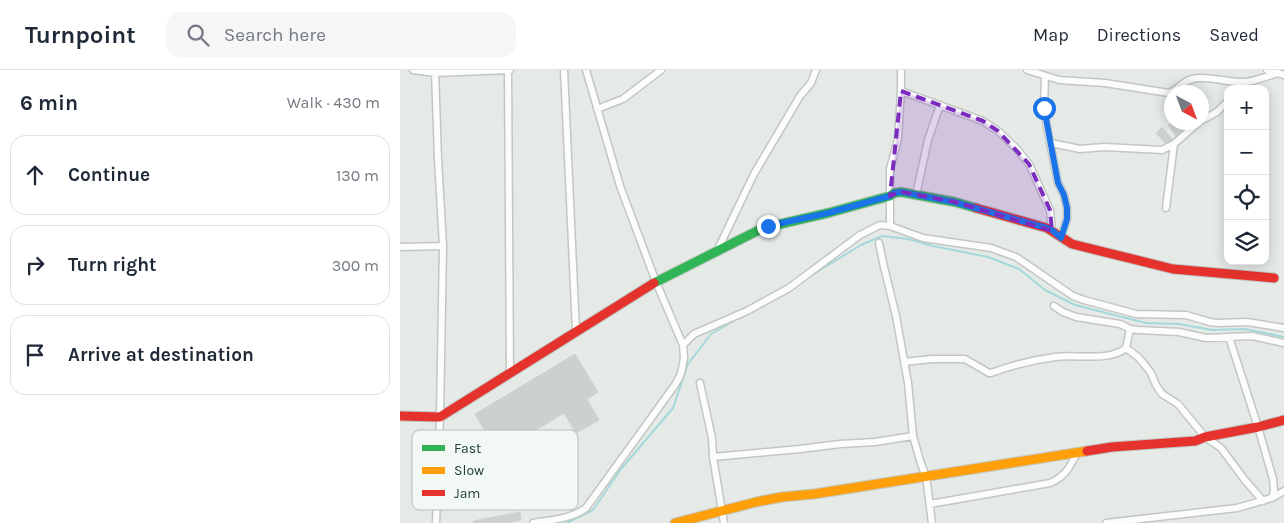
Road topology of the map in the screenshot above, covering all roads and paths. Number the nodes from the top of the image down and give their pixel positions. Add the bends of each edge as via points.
1 (413, 70) edge
2 (510, 70) edge
3 (564, 70) edge
4 (586, 70) edge
5 (661, 70) edge
6 (816, 70) edge
7 (901, 70) edge
8 (1028, 70) edge
9 (1267, 70) edge
10 (435, 71) edge
11 (1281, 74) edge
12 (1045, 76) junction
13 (1245, 82) junction
14 (1242, 85) edge
15 (901, 91) junction
16 (940, 105) junction
17 (1224, 105) edge
18 (597, 109) junction
19 (1209, 116) edge
20 (1190, 130) edge
21 (1050, 144) junction
22 (1174, 144) junction
23 (916, 195) junction
24 (890, 196) junction
25 (1166, 208) dead end
26 (890, 226) junction
27 (1052, 230) junction
28 (1061, 238) junction
29 (879, 243) dead end
30 (443, 246) junction
31 (400, 247) edge
32 (717, 251) junction
33 (1274, 278) dead end
34 (656, 282) junction
35 (1054, 306) dead end
36 (1284, 328) edge
37 (1130, 329) junction
38 (576, 331) junction
39 (1228, 337) junction
40 (1284, 343) edge
41 (683, 345) junction
42 (1126, 348) junction
43 (904, 362) junction
44 (510, 373) junction
45 (700, 382) dead end
46 (400, 416) edge
47 (440, 417) junction
48 (1284, 420) edge
49 (1258, 427) junction
50 (440, 430) edge
51 (912, 436) junction
52 (1205, 437) junction
53 (1077, 453) junction
54 (713, 457) junction
55 (926, 476) junction
56 (1284, 491) edge
57 (1272, 498) junction
58 (1263, 501) junction
59 (930, 504) junction
60 (436, 510) edge
61 (722, 510) junction
62 (436, 523) edge
63 (533, 523) edge
64 (675, 523) edge
65 (724, 523) edge
66 (932, 523) edge
67 (1106, 523) edge

1 - 10 street
2 - 10 street
2 - 44 street
3 - 38 street
4 - 18 street
5 - 18 street via 623,98
6 - 32 street via 754,174
7 - 15 street
8 - 12 street
9 - 11 street
10 - 30 street
11 - 13 street
12 - 13 street via 1169,93 1192,79
12 - 21 street via 1044,108
13 - 14 street
15 - 16 street
15 - 24 street via 898,139 890,169
16 - 23 street via 928,140
16 - 27 street via 983,121 1016,148 1029,164 1050,210
17 - 19 street
18 - 34 street via 620,186
20 - 22 street
21 - 22 street via 1162,150
21 - 28 street via 1067,208
22 - 25 street
23 - 24 street via 901,192
23 - 27 street via 954,202
24 - 26 street
24 - 32 street via 768,226
26 - 36 street via 923,238 1000,251 1016,257 1073,296 1136,314 1186,315 1216,323 1247,322
26 - 41 street via 880,225 869,230 789,288 694,334
27 - 28 street
28 - 33 street via 1072,244 1173,269
29 - 43 street
30 - 31 street
30 - 47 street
32 - 34 street
34 - 38 street
34 - 41 street
35 - 37 street via 1076,317 1120,324
37 - 39 street via 1179,332 1206,338
37 - 42 street
38 - 44 street
39 - 40 street via 1252,336
39 - 49 street
41 - 63 street via 682,369 675,385 586,508 572,516
42 - 43 street via 1118,354 1067,355 1015,364 988,373 966,359
42 - 52 street via 1144,364 1162,394 1178,404
43 - 51 street
44 - 47 street
45 - 54 street
46 - 47 street
47 - 50 street
48 - 49 street
49 - 52 street
49 - 57 street via 1273,478
51 - 54 street
51 - 55 street
52 - 53 street via 1195,441
52 - 58 street via 1225,452
53 - 55 street
53 - 59 street via 1063,476 1050,483
54 - 61 street
55 - 59 street
55 - 61 street
56 - 57 street
57 - 58 street
58 - 67 street via 1237,508
59 - 66 street
60 - 62 street
61 - 64 street
61 - 65 street

